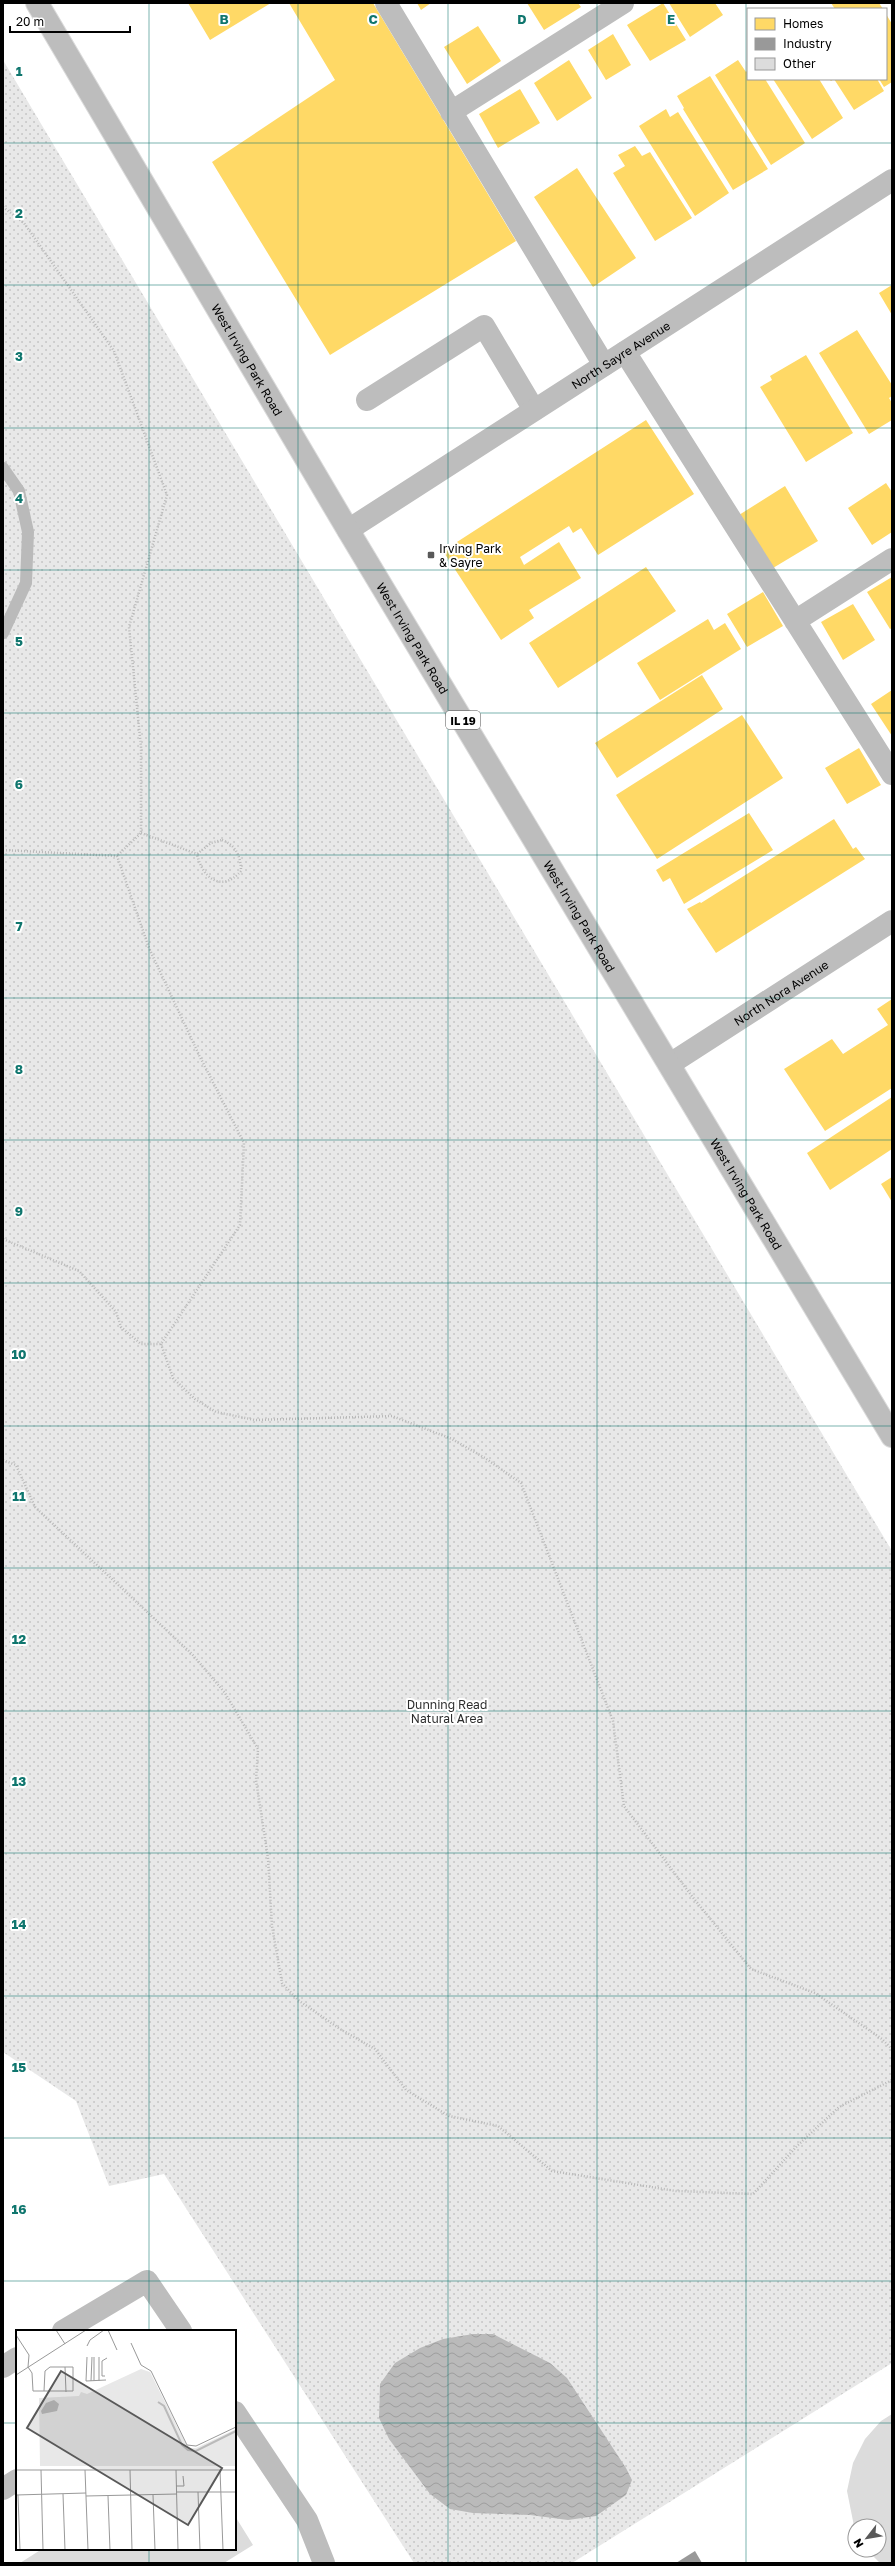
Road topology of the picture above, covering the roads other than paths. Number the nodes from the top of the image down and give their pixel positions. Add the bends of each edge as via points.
1 (386, 3) edge
2 (623, 3) edge
3 (40, 4) edge
4 (451, 112) junction
5 (892, 180) edge
6 (625, 352) junction
7 (604, 365) junction
8 (366, 400) dead end
9 (534, 410) junction
10 (348, 530) junction
11 (892, 559) edge
12 (796, 621) junction
13 (892, 774) edge
14 (892, 921) edge
15 (670, 1064) junction
16 (892, 1436) edge
17 (65, 2330) edge
18 (180, 2330) edge
19 (16, 2359) edge
20 (3, 2367) edge
21 (236, 2414) edge
22 (16, 2481) edge
23 (3, 2489) edge
24 (324, 2563) edge

1 - 4 main road
2 - 4 main road
3 - 10 main road, West Irving Park Road / IL 19
4 - 7 main road
5 - 6 main road, North Sayre Avenue
6 - 7 main road, North Sayre Avenue
6 - 12 main road
7 - 9 main road, North Sayre Avenue
8 - 9 main road via 484,326
9 - 10 main road, North Sayre Avenue
10 - 15 main road, West Irving Park Road / IL 19
11 - 12 main road
12 - 13 main road
14 - 15 main road, North Nora Avenue
15 - 16 main road, West Irving Park Road / IL 19
17 - 18 main road via 148,2281
19 - 20 main road
21 - 24 main road via 307,2520
22 - 23 main road

